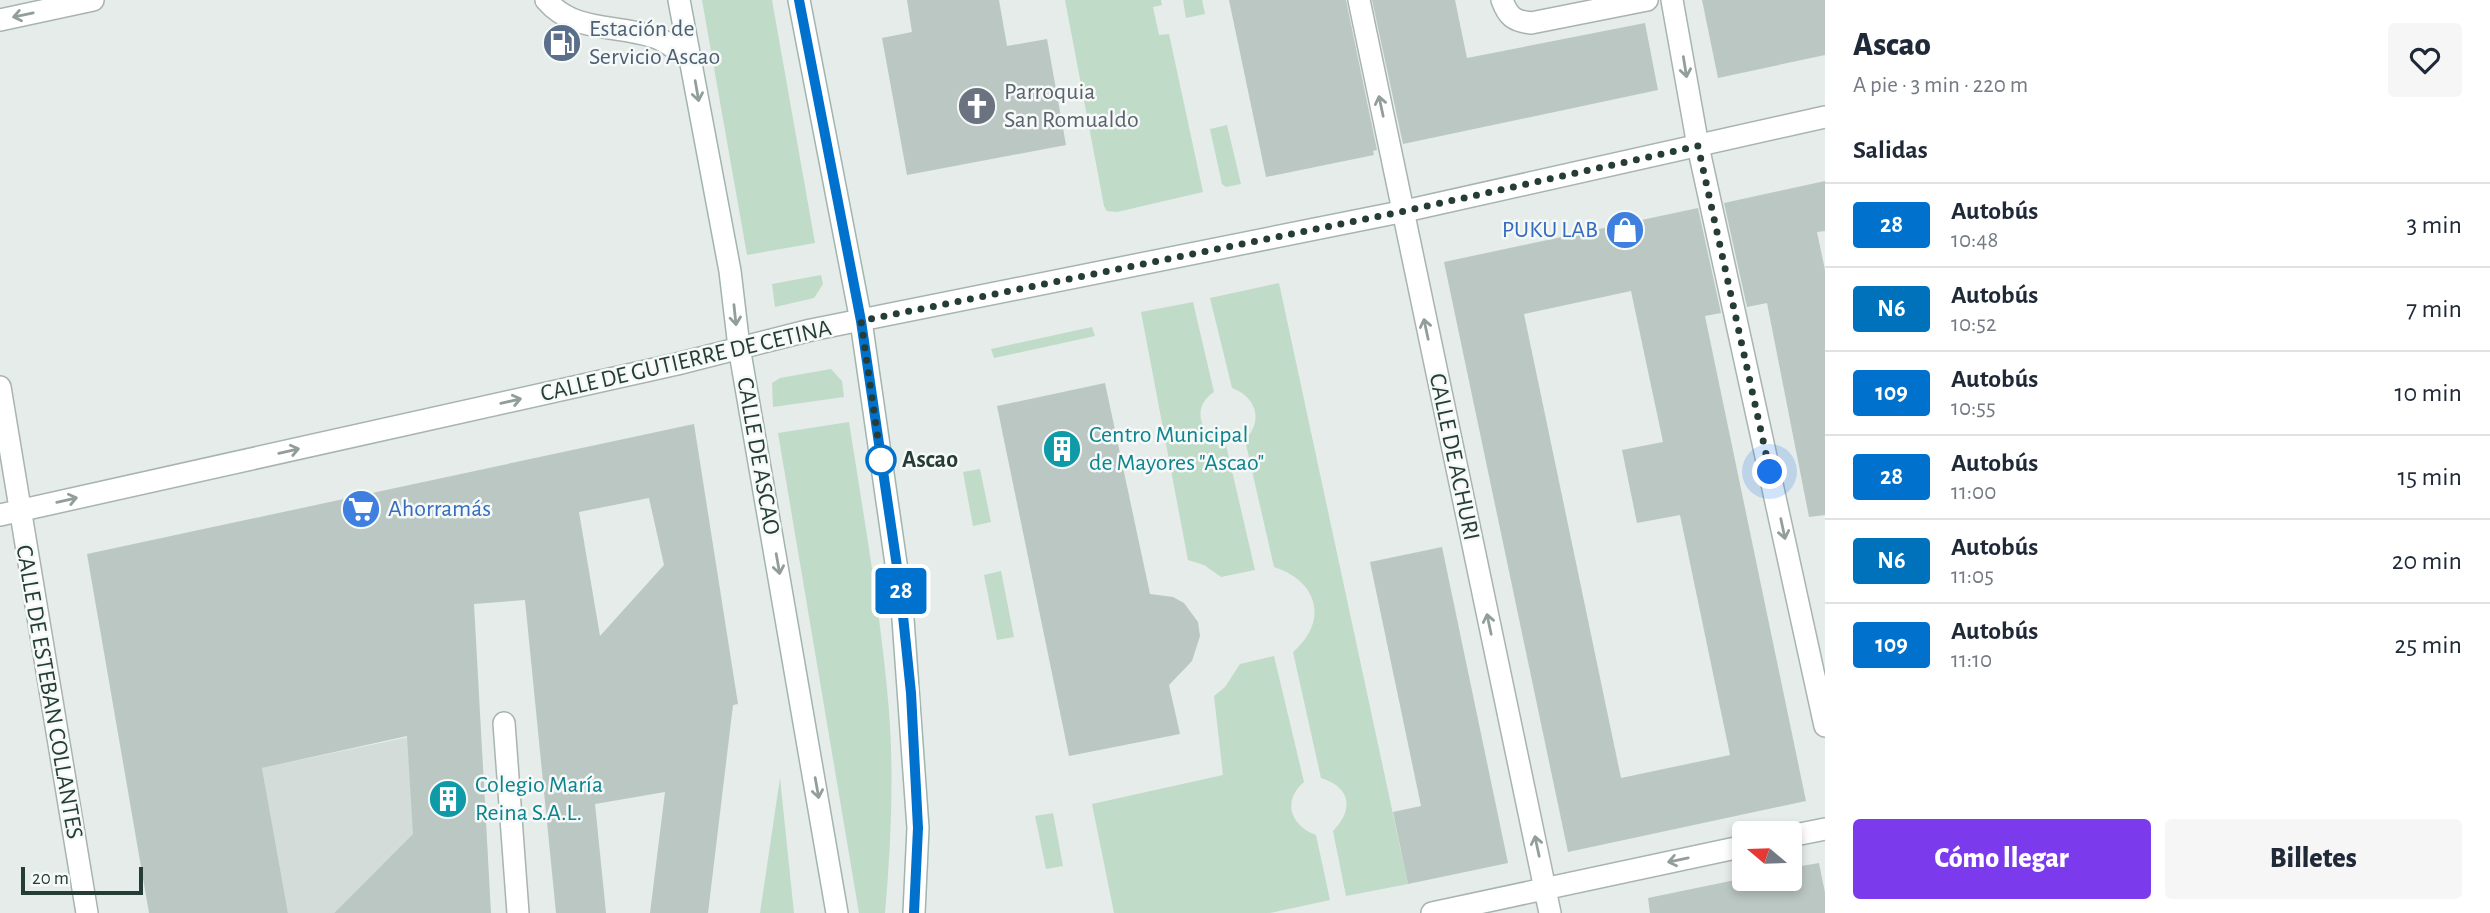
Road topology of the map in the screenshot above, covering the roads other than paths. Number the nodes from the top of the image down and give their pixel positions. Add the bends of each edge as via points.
1 (93, 0) edge
2 (545, 0) edge
3 (679, 0) edge
4 (799, 0) edge
5 (1359, 0) edge
6 (1502, 0) edge
7 (1647, 0) edge
8 (1672, 0) edge
9 (0, 20) edge
10 (691, 61) junction
11 (1825, 117) edge
12 (1698, 146) junction
13 (1405, 211) junction
14 (861, 321) junction
15 (738, 347) junction
16 (0, 387) edge
17 (10, 513) edge
18 (504, 723) dead end
19 (1825, 726) edge
20 (1825, 829) edge
21 (1802, 834) edge
22 (1732, 849) edge
23 (1546, 887) junction
24 (87, 913) edge
25 (518, 913) edge
26 (837, 913) edge
27 (914, 913) edge
28 (1432, 913) edge
29 (1550, 913) edge

1 -> 9 street
2 - 10 street via 554,11 578,23 654,37
3 - 10 street, CALLE DE ASCAO
4 - 14 street
13 -> 5 street, CALLE DE ACHURI
6 - 7 street via 1507,14 1531,23
8 -> 12 street
10 -> 15 street, CALLE DE ASCAO via 730,271
11 - 12 street, CALLE DE GUTIERRE DE CETINA
12 - 13 street, CALLE DE GUTIERRE DE CETINA
12 -> 19 street
13 - 14 street, CALLE DE GUTIERRE DE CETINA
23 -> 13 street, CALLE DE ACHURI
14 - 15 street, CALLE DE GUTIERRE DE CETINA
14 - 27 street via 898,569 911,693 918,828
17 -> 15 street, CALLE DE GUTIERRE DE CETINA
15 -> 26 street, CALLE DE ASCAO
16 - 17 street, CALLE DE ESTEBAN COLLANTES
17 - 24 street, CALLE DE ESTEBAN COLLANTES
18 - 25 street
20 - 21 street
22 -> 23 street
23 - 28 street
23 - 29 street, CALLE DE ACHURI

